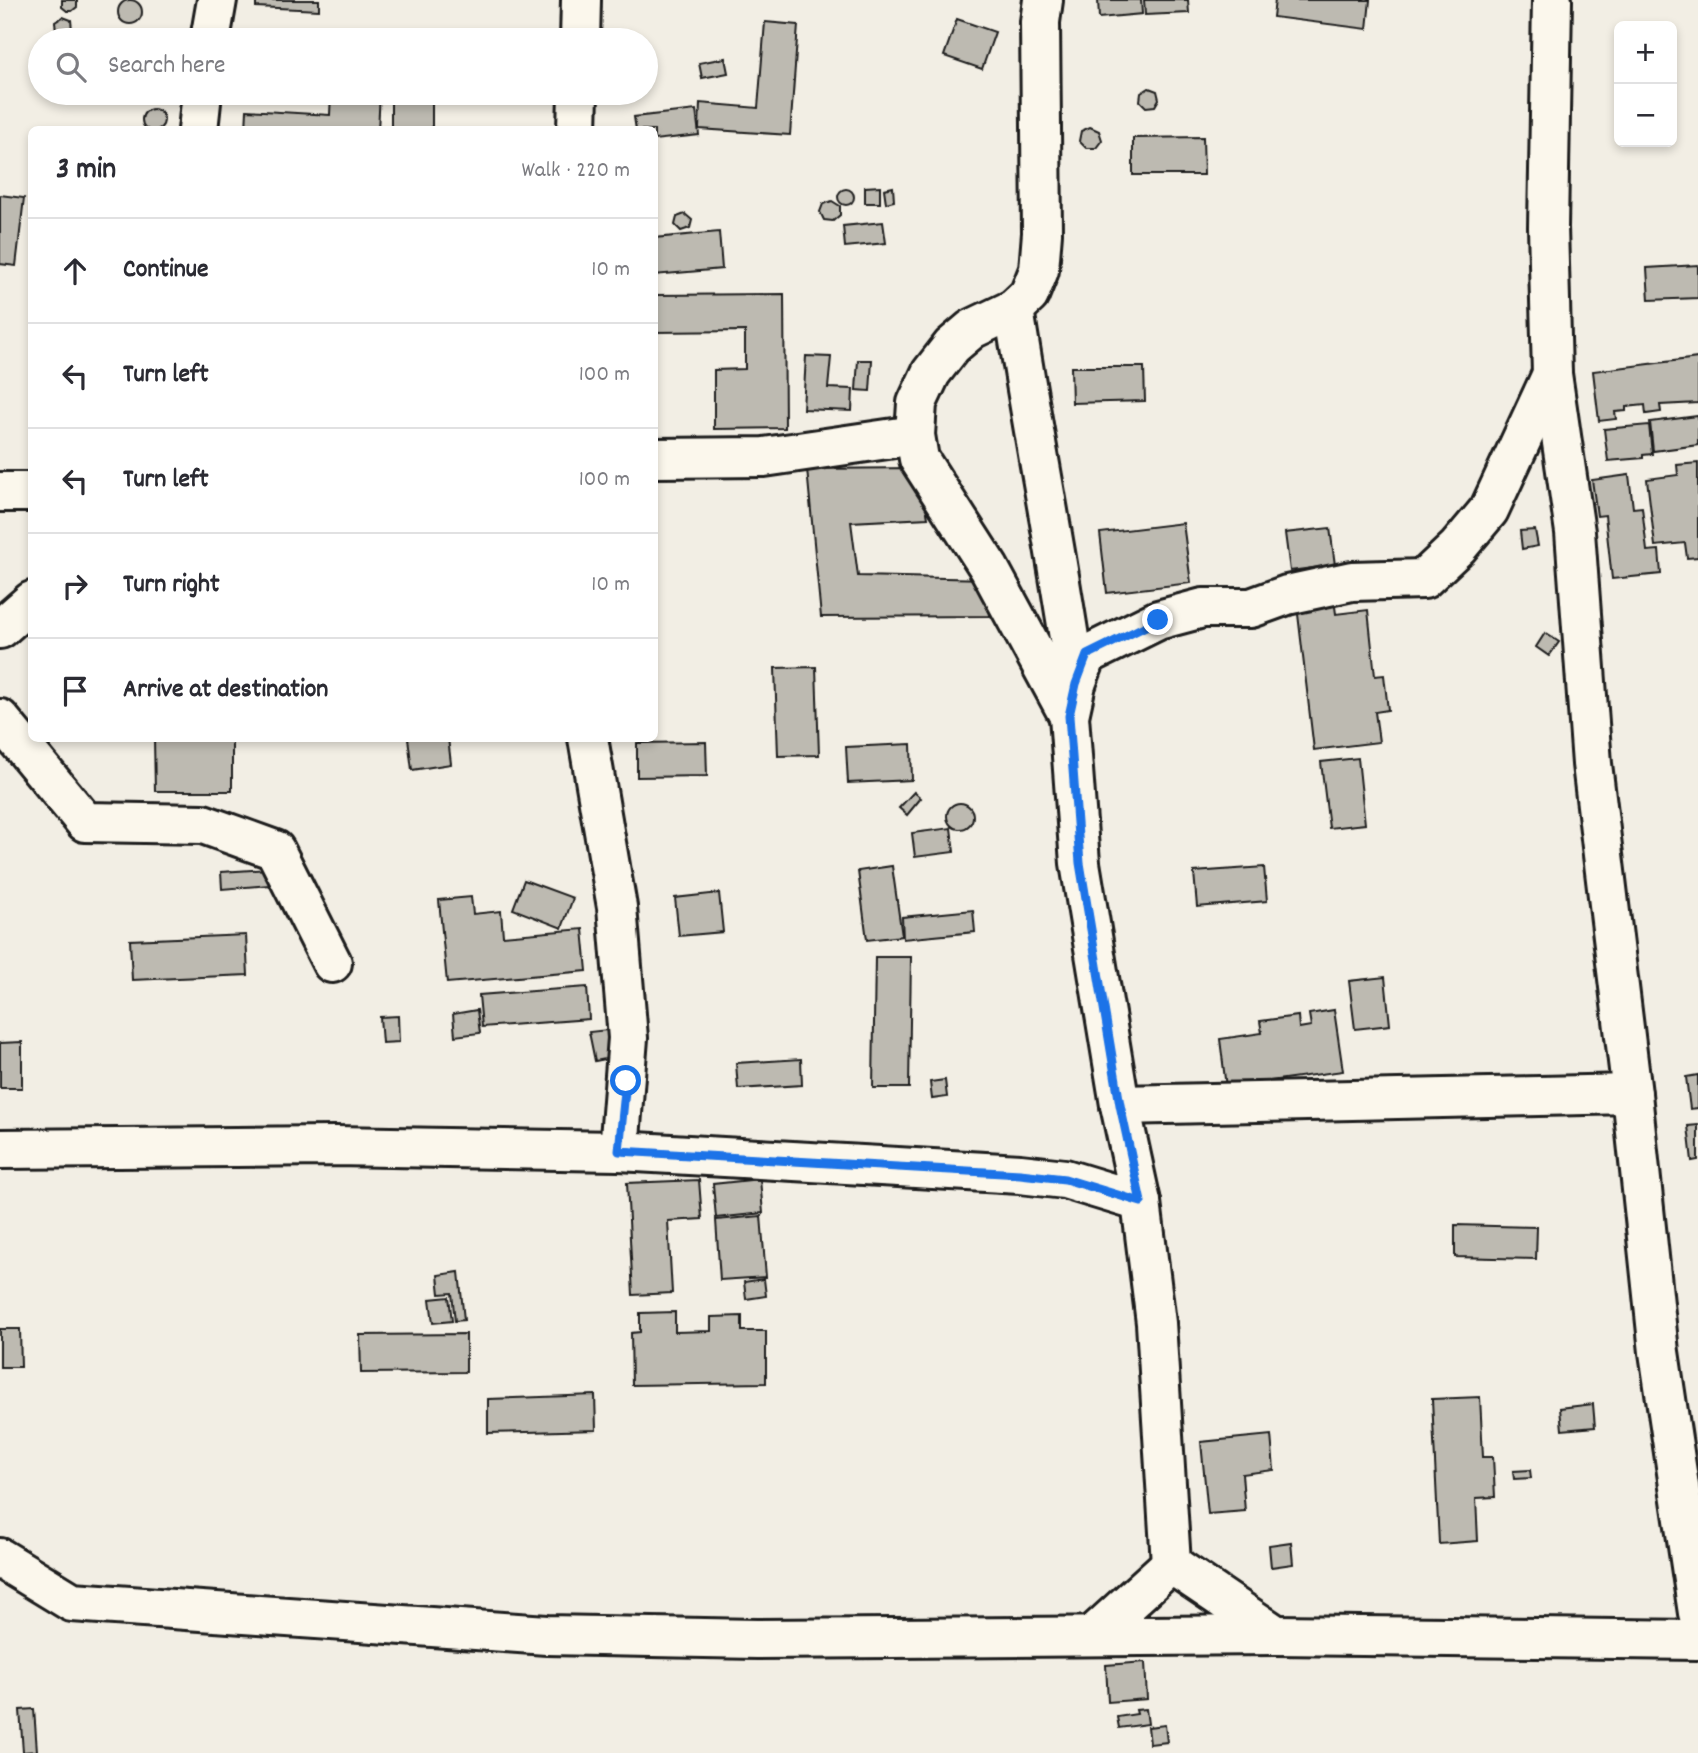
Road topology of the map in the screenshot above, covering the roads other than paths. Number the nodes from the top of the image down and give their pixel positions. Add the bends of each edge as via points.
1 (217, 0) edge
2 (581, 0) edge
3 (1043, 0) edge
4 (1552, 0) edge
5 (212, 28) edge
6 (580, 28) edge
7 (201, 105) edge
8 (578, 105) edge
9 (198, 126) edge
10 (577, 126) edge
11 (1014, 309) junction
12 (1552, 374) junction
13 (915, 435) junction
14 (658, 458) edge
15 (0, 492) edge
16 (28, 492) edge
17 (28, 604) edge
18 (0, 629) edge
19 (1072, 700) junction
20 (0, 719) edge
21 (589, 742) edge
22 (332, 964) dead end
23 (1632, 1094) junction
24 (1120, 1105) junction
25 (0, 1149) edge
26 (619, 1151) junction
27 (1141, 1202) junction
28 (0, 1558) edge
29 (1171, 1564) junction
30 (1698, 1613) edge
31 (1276, 1634) junction
32 (1093, 1635) junction
33 (1698, 1640) edge

1 - 5 street
2 - 6 street
3 - 11 street via 1039,270 1029,295
4 - 12 street via 1548,227
7 - 9 street
8 - 10 street
11 - 13 street via 972,329 952,346 931,373 917,403
11 - 19 street via 1052,529
12 - 19 street via 1489,510 1424,579 1352,581 1251,608 1202,608 1158,620 1087,655
12 - 23 street via 1575,532 1592,764
13 - 14 street via 764,457
13 - 19 street via 919,459
15 - 16 street
17 - 18 street
19 - 24 street via 1080,863
20 - 22 street via 85,822 203,824 275,850
21 - 26 street via 617,907 628,1038
23 - 24 street
23 - 30 street via 1659,1352
24 - 27 street
25 - 26 street via 334,1146
26 - 27 street via 1031,1175 1065,1179
27 - 29 street via 1156,1323
28 - 32 street via 72,1602 99,1604 547,1635 757,1639
29 - 31 street
29 - 32 street
31 - 32 street
31 - 33 street

